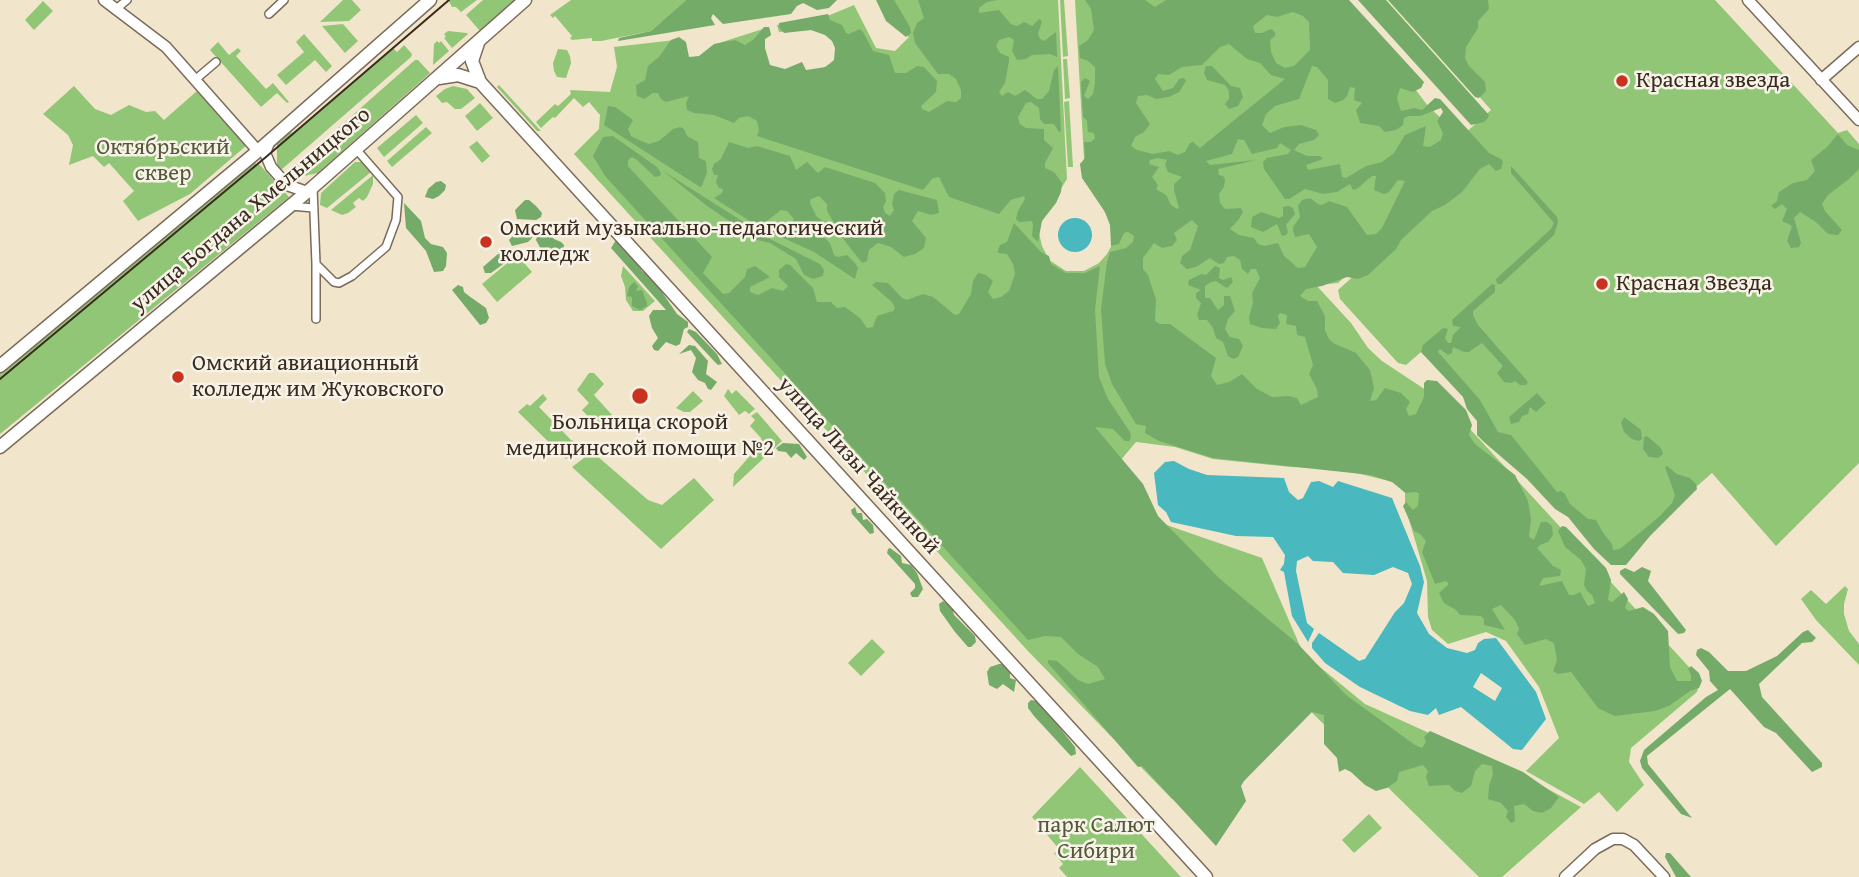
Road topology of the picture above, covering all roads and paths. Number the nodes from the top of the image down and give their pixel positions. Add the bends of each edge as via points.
1 (104, 0) edge
2 (127, 0) edge
3 (284, 0) edge
4 (430, 0) edge
5 (525, 0) edge
6 (1748, 0) edge
7 (115, 10) junction
8 (269, 14) dead end
9 (478, 43) junction
10 (1859, 47) edge
11 (216, 62) dead end
12 (196, 79) junction
13 (436, 79) junction
14 (1821, 79) junction
15 (480, 82) junction
16 (1859, 120) edge
17 (270, 140) junction
18 (356, 149) junction
19 (257, 151) junction
20 (310, 189) junction
21 (290, 206) junction
22 (314, 208) junction
23 (316, 264) junction
24 (316, 319) dead end
25 (0, 366) edge
26 (0, 447) edge
27 (1206, 877) edge
28 (1565, 877) edge
29 (1664, 877) edge

1 - 7 main road
2 - 7 street
3 - 8 street
4 - 17 main road, улица Богдана Хмельницкого
5 - 9 main road, улица Богдана Хмельницкого
6 - 14 main road
7 - 12 main road via 166,47
9 - 13 main road, улица Богдана Хмельницкого
9 - 15 main road via 472,61
10 - 14 main road
11 - 12 street
12 - 19 main road
13 - 15 main road via 458,75
13 - 18 main road, улица Богдана Хмельницкого
14 - 16 main road
15 - 27 main road, улица Лизы Чайкиной
17 - 19 main road, улица Богдана Хмельницкого
17 - 20 main road via 265,153 271,167 287,185
18 - 20 main road, улица Богдана Хмельницкого
18 - 23 street via 398,197 392,233 386,247 345,280 334,282
19 - 25 main road, улица Богдана Хмельницкого
20 - 21 main road, улица Богдана Хмельницкого
20 - 22 street
21 - 22 street
21 - 26 main road, улица Богдана Хмельницкого
22 - 23 street
23 - 24 street
28 - 29 main road via 1613,839 1634,845

